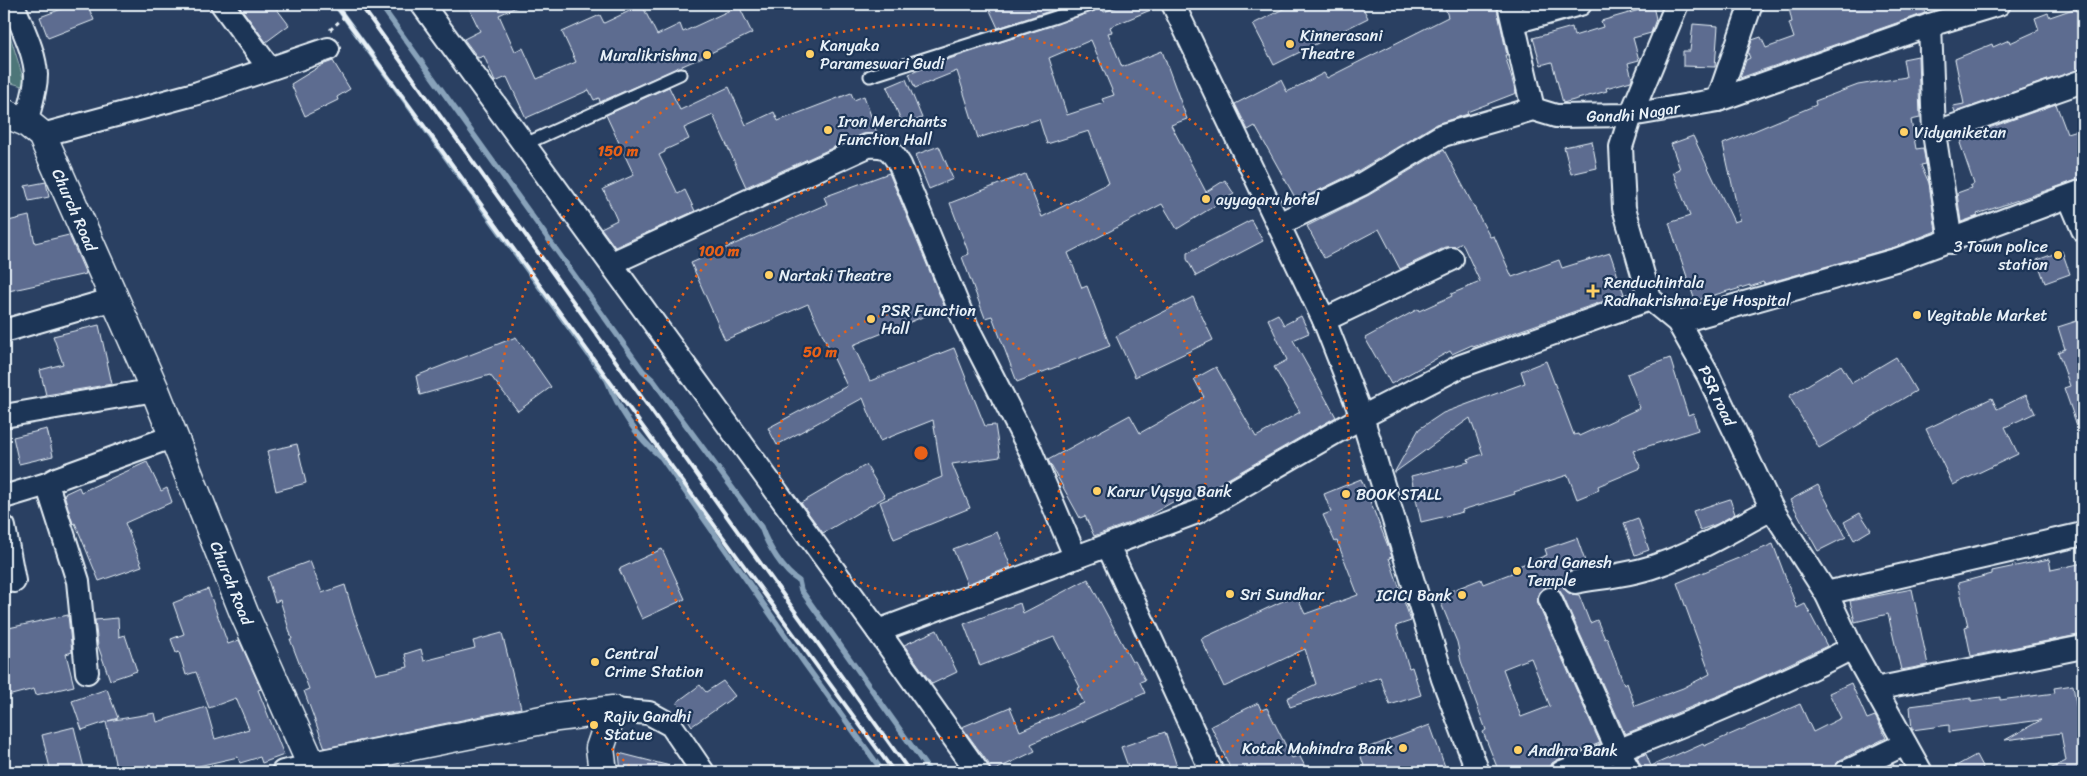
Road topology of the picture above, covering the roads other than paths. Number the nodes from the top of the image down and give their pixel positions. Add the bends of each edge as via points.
1 (12, 4) edge
2 (222, 4) edge
3 (422, 4) edge
4 (1092, 4) edge
5 (1173, 4) edge
6 (1580, 4) edge
7 (1677, 4) edge
8 (1751, 4) edge
9 (1999, 4) edge
10 (1512, 13) edge
11 (1930, 25) junction
12 (328, 49) dead end
13 (269, 68) junction
14 (680, 74) dead end
15 (870, 76) dead end
16 (2083, 81) edge
17 (1718, 100) junction
18 (1533, 109) junction
19 (1631, 115) junction
20 (24, 123) edge
21 (1934, 133) junction
22 (524, 144) junction
23 (2076, 194) edge
24 (1279, 224) junction
25 (2083, 230) edge
26 (1951, 242) junction
27 (1452, 258) dead end
28 (612, 263) junction
29 (114, 299) junction
30 (1650, 299) junction
31 (1324, 320) junction
32 (1678, 322) junction
33 (4, 331) edge
34 (155, 390) junction
35 (4, 416) edge
36 (1362, 417) junction
37 (174, 436) junction
38 (47, 484) junction
39 (4, 497) edge
40 (1772, 508) junction
41 (4, 528) edge
42 (2083, 534) edge
43 (1108, 546) junction
44 (1075, 556) junction
45 (14, 581) dead end
46 (1574, 582) dead end
47 (1826, 593) junction
48 (1550, 599) dead end
49 (878, 631) junction
50 (2083, 647) edge
51 (1852, 648) junction
52 (87, 672) dead end
53 (1875, 689) junction
54 (613, 710) junction
55 (556, 717) junction
56 (1905, 744) junction
57 (1618, 751) junction
58 (602, 760) edge
59 (312, 766) junction
60 (283, 772) edge
61 (704, 772) edge
62 (978, 772) edge
63 (1212, 772) edge
64 (1478, 772) edge
65 (1562, 772) edge
66 (1630, 772) edge
67 (1846, 772) edge
68 (1921, 772) edge

1 - 20 street via 33,57 36,74 35,90
2 - 13 street
3 - 22 street
4 - 15 lane
5 - 24 street
6 - 10 street
7 - 19 street
8 - 17 street
9 - 11 street, Gandhi Nagar
10 - 18 street
11 - 17 street, Gandhi Nagar
11 - 21 street
12 - 13 street
13 - 20 street via 198,93
14 - 22 lane
16 - 21 street
17 - 19 street, Gandhi Nagar
18 - 19 street, Gandhi Nagar via 1556,116
18 - 24 street via 1443,135 1362,184
19 - 30 street via 1620,147 1624,208
20 - 29 street, Church Road
21 - 26 street
22 - 28 street
23 - 25 street
23 - 26 street
24 - 31 street
26 - 32 street
27 - 31 street
28 - 44 street via 868,146 882,145 891,151 900,165 966,325 1030,450
28 - 49 street
29 - 33 street
29 - 34 street, Church Road
30 - 32 street, PSR road
30 - 36 street via 1461,366
31 - 36 street
32 - 40 street, PSR road via 1708,375
34 - 35 street
34 - 37 street, Church Road
36 - 43 street via 1197,512
36 - 64 street via 1443,679
37 - 38 street
37 - 59 street, Church Road via 244,613
38 - 39 street
38 - 52 street via 78,581
40 - 46 street via 1658,566
40 - 47 street, PSR road
41 - 45 street
42 - 47 street
43 - 44 street
43 - 63 street
44 - 49 street
47 - 51 street, PSR road
48 - 57 street
49 - 62 street
50 - 53 street
51 - 53 street, PSR road
51 - 57 street via 1803,674
53 - 56 street, PSR road
54 - 55 street
54 - 58 street
54 - 61 street via 649,713 671,726
55 - 58 street
55 - 59 street
56 - 67 street
56 - 68 street, PSR road
57 - 65 street
57 - 66 street
59 - 60 street

